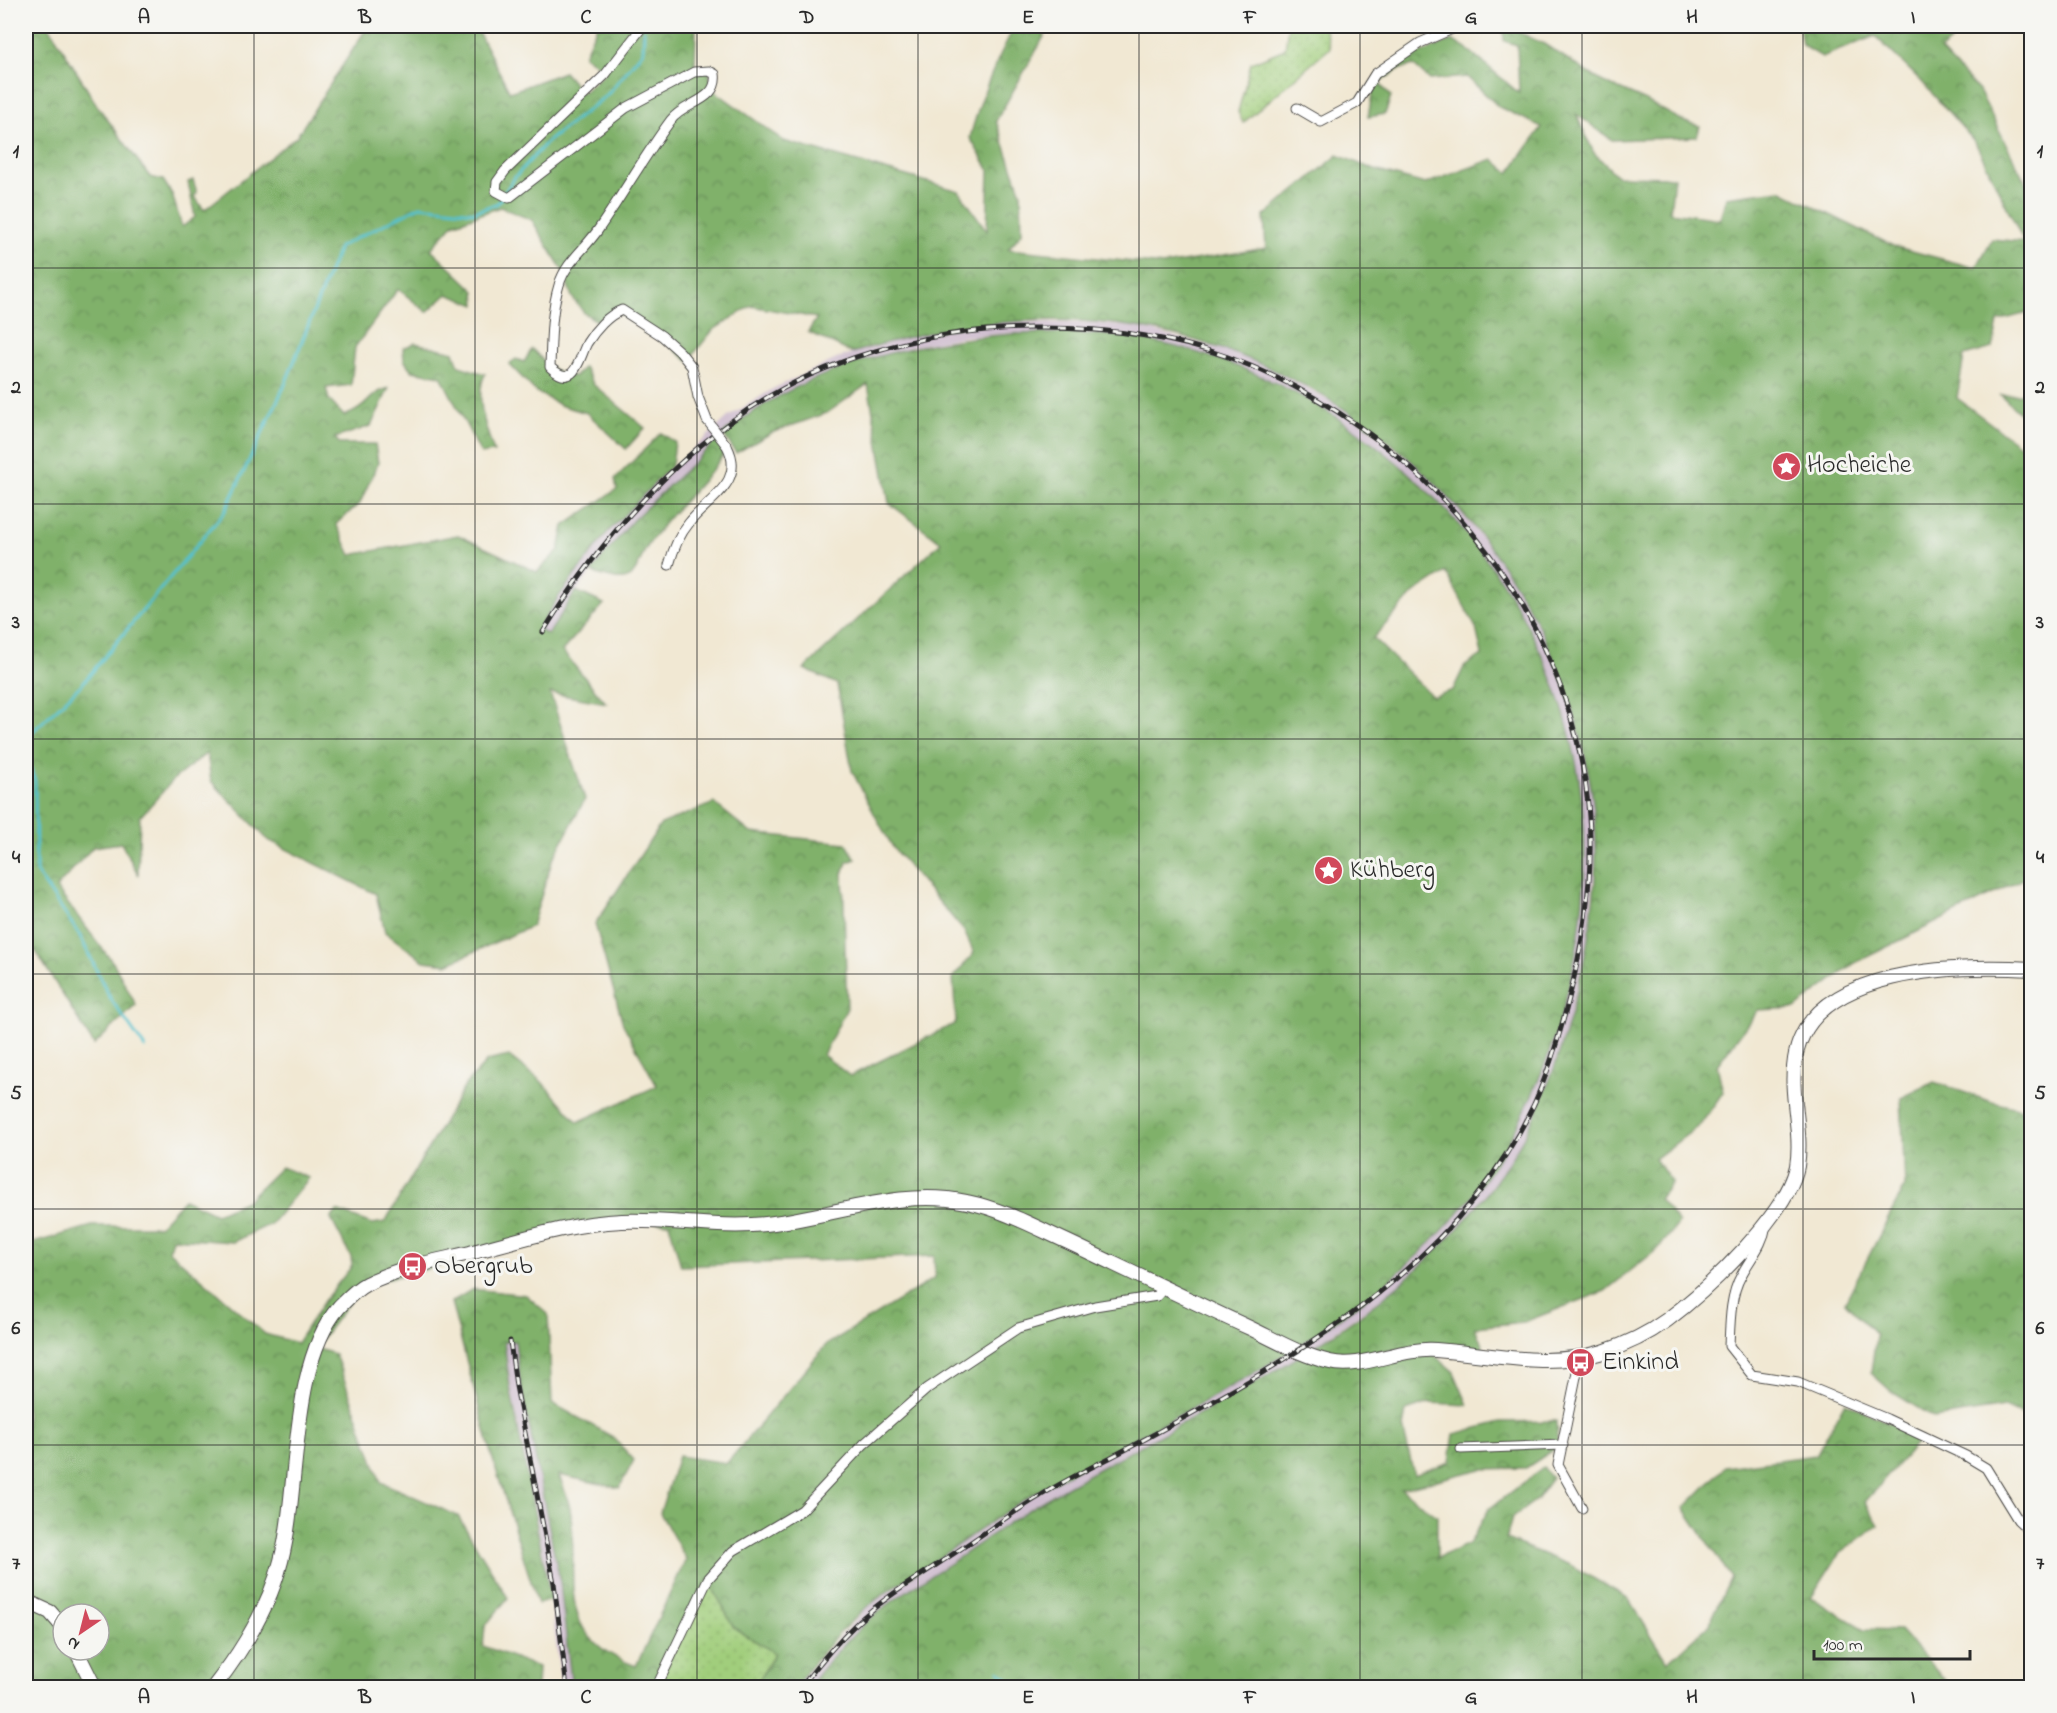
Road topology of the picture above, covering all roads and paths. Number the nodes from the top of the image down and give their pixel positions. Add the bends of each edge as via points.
1 (643, 26) edge
2 (1459, 26) edge
3 (1297, 108) dead end
4 (669, 565) dead end
5 (2031, 969) edge
6 (1766, 1223) junction
7 (1165, 1287) junction
8 (1580, 1357) junction
9 (1563, 1445) junction
10 (1461, 1449) dead end
11 (1582, 1508) dead end
12 (2031, 1533) edge
13 (26, 1601) edge
14 (51, 1613) edge
15 (82, 1662) edge
16 (95, 1688) edge
17 (213, 1688) edge
18 (656, 1688) edge

1 - 4 street, bridge via 605,75 505,171 497,182 497,192 509,198 525,189 550,164 626,108 694,72 715,74 716,81 705,97 673,117 597,232 565,269 555,300 550,367 566,375 572,373 587,343 610,314 622,310 662,336 692,367 708,420 728,446 734,461 730,479 681,533
2 - 3 street via 1420,43 1375,74 1357,103 1321,122
5 - 6 street via 1974,968 1886,979 1844,993 1817,1012 1803,1033 1793,1066 1799,1145 1793,1181
6 - 8 street via 1724,1269 1667,1320 1619,1346
6 - 12 street via 1764,1239 1739,1278 1731,1316 1729,1346 1752,1375 1798,1382 1966,1456 1986,1468 2018,1520
7 - 8 street via 1299,1350 1341,1364 1432,1349 1522,1361
7 - 17 street via 995,1210 929,1196 770,1224 727,1227 619,1221 588,1225 413,1267 361,1286 336,1311 311,1356 281,1559 252,1632
7 - 18 street via 1157,1296 1095,1306 1018,1328 928,1388 864,1444 802,1510 733,1551 708,1579
8 - 9 street
9 - 10 street
9 - 11 street via 1558,1466
13 - 14 street
15 - 16 street

